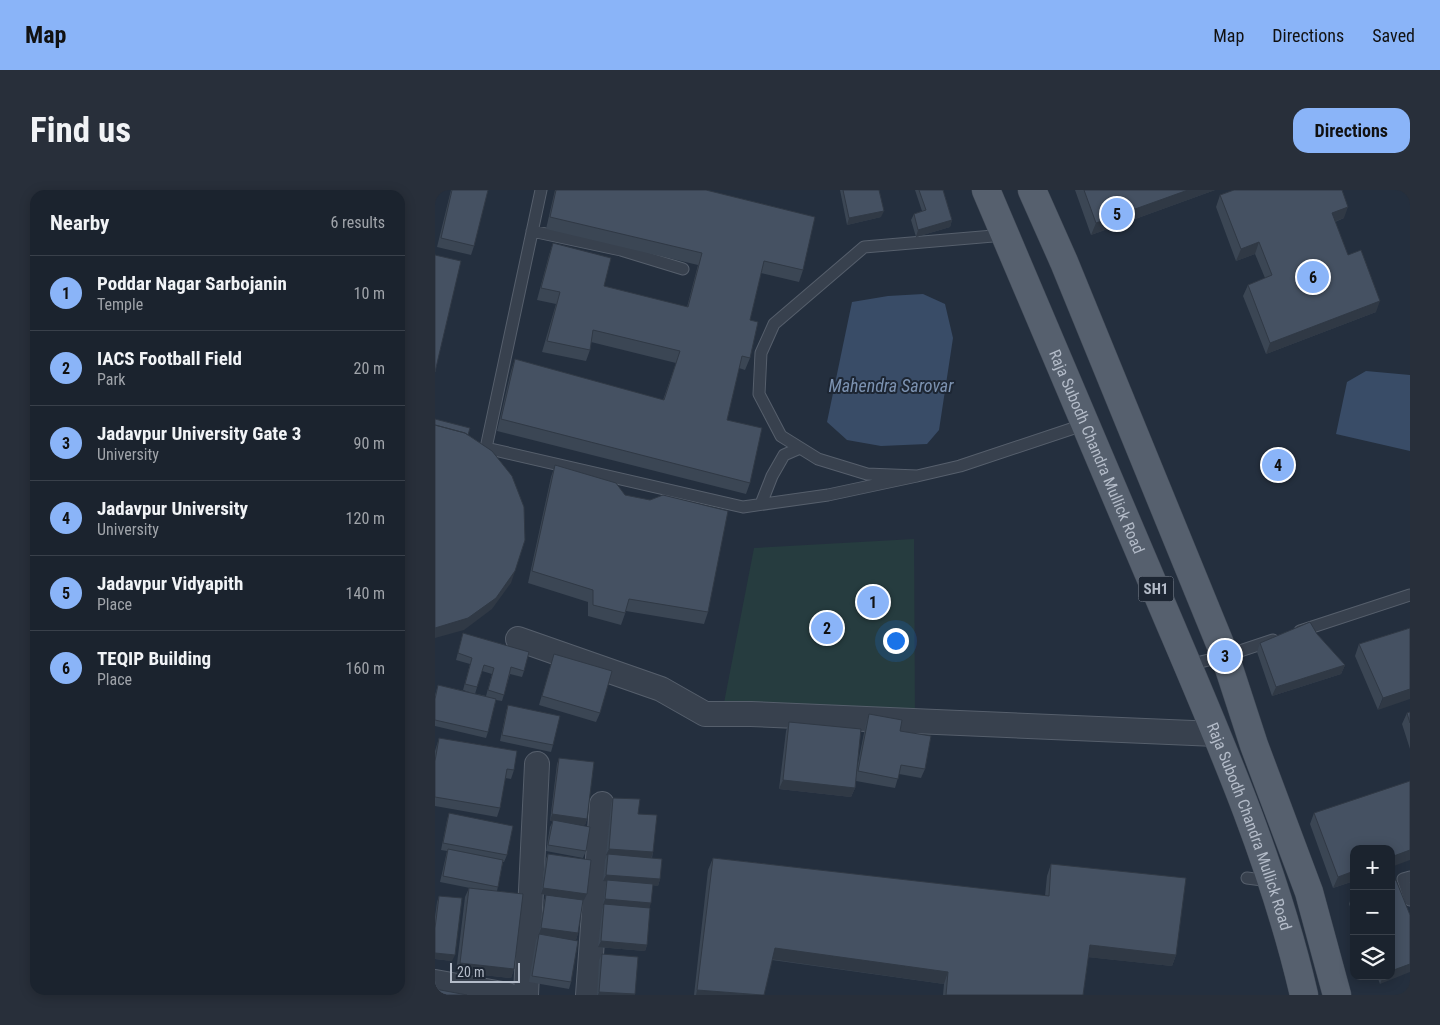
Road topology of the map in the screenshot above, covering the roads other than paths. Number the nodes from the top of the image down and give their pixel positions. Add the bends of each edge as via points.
1 (541, 190) edge
2 (986, 190) edge
3 (1032, 190) edge
4 (532, 231) junction
5 (1005, 235) junction
6 (683, 269) edge
7 (1086, 424) junction
8 (800, 448) junction
9 (917, 476) junction
10 (761, 504) junction
11 (1410, 595) edge
12 (518, 639) dead end
13 (1225, 656) junction
14 (1188, 665) junction
15 (1216, 734) junction
16 (537, 764) dead end
17 (602, 804) dead end
18 (1410, 877) edge
19 (1410, 900) edge
20 (435, 982) edge
21 (499, 994) edge
22 (526, 995) edge
23 (588, 995) edge
24 (1304, 995) edge
25 (1337, 995) edge

1 - 4 lane
2 - 5 main road, Raja Subodh Chandra Mullick Road / SH1
3 - 13 main road, Raja Subodh Chandra Mullick Road / SH1
4 - 6 lane via 621,250
4 - 10 lane via 486,448 743,507
5 - 7 main road, Raja Subodh Chandra Mullick Road / SH1
5 - 8 lane via 864,247 774,324 761,354 759,394 781,436
7 - 9 lane via 960,466
7 - 14 main road, Raja Subodh Chandra Mullick Road / SH1
8 - 9 lane via 818,459 867,474
8 - 10 lane via 784,455
9 - 10 lane via 828,495
11 - 13 lane
12 - 15 street via 661,689 705,714
13 - 14 lane
13 - 25 main road, Raja Subodh Chandra Mullick Road / SH1 via 1254,745 1309,892
14 - 15 main road, Raja Subodh Chandra Mullick Road / SH1
15 - 24 main road, Raja Subodh Chandra Mullick Road / SH1 via 1243,800 1260,880 1297,964
16 - 22 street
17 - 23 street
18 - 19 lane via 1403,879
20 - 21 street

